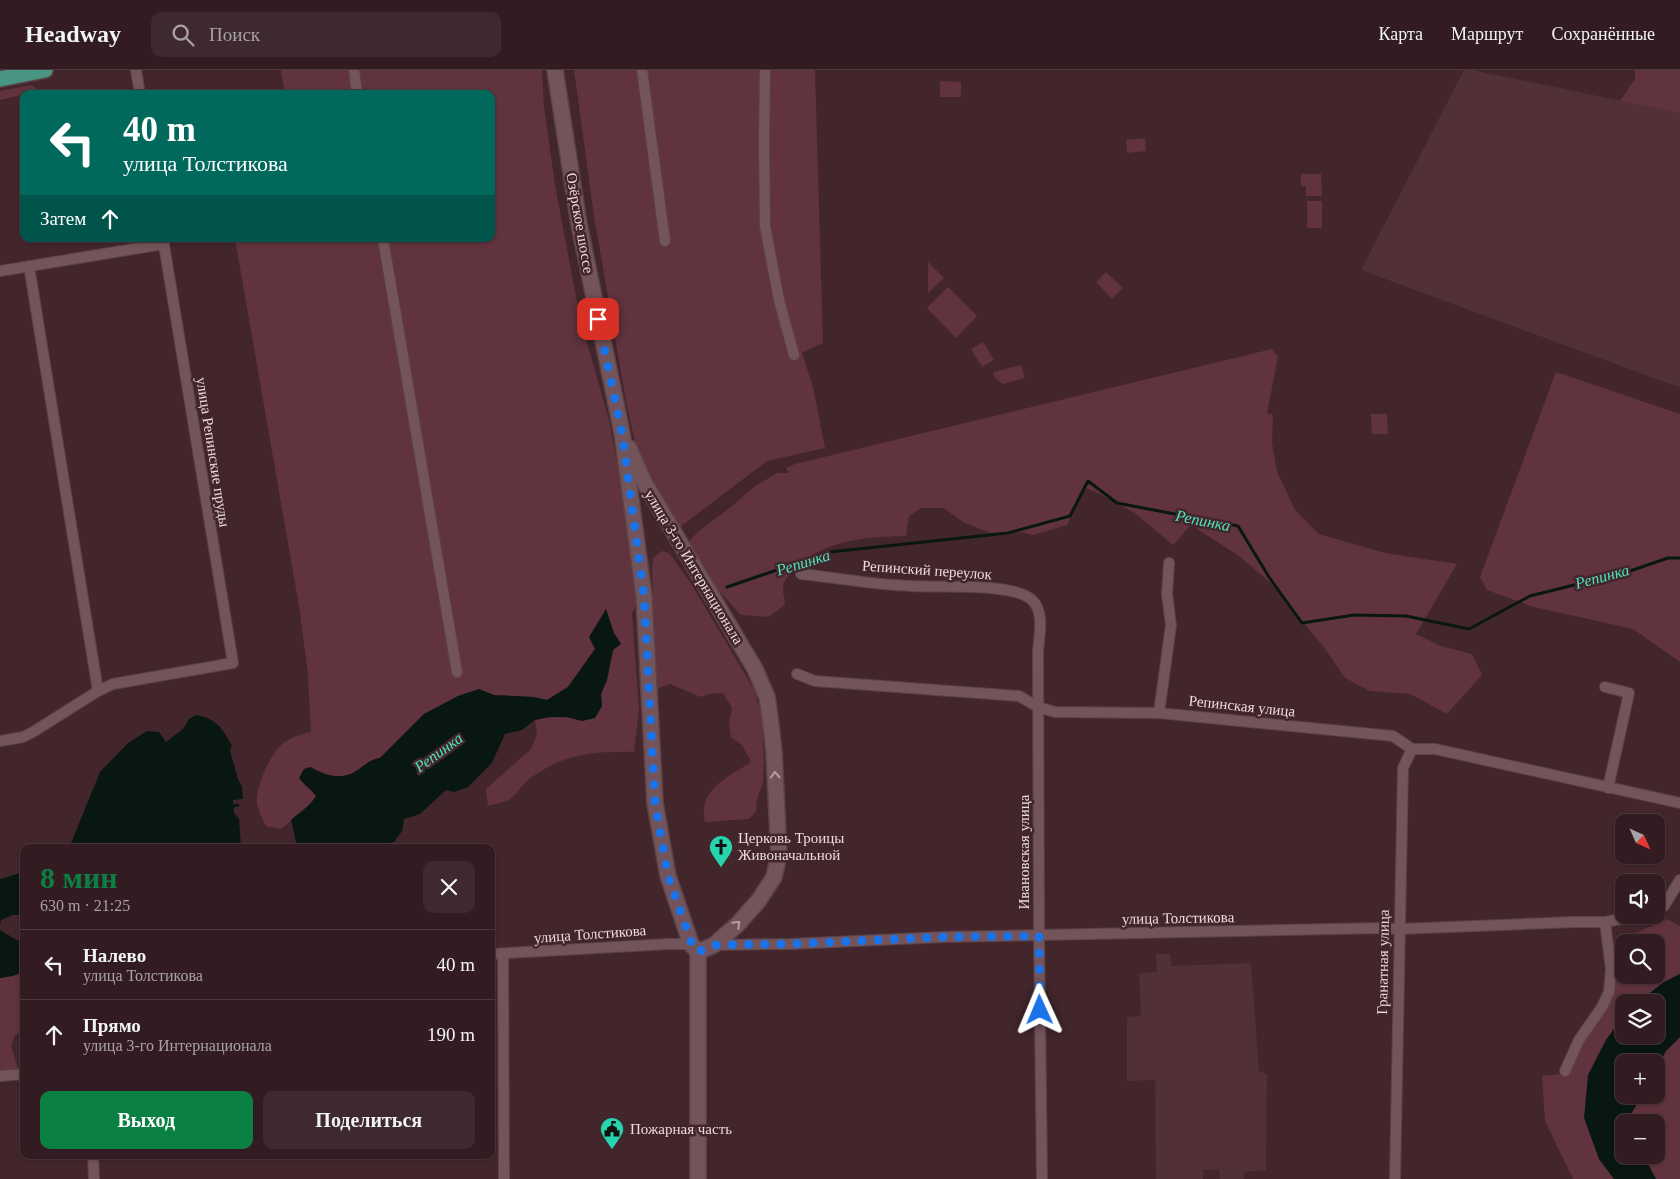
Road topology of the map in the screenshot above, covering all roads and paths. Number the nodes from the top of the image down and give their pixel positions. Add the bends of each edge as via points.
1 (45, 70) edge
2 (136, 70) edge
3 (354, 70) edge
4 (555, 70) edge
5 (642, 70) edge
6 (766, 70) edge
7 (0, 79) edge
8 (139, 90) edge
9 (356, 90) edge
10 (665, 241) dead end
11 (159, 242) edge
12 (164, 242) edge
13 (384, 242) edge
14 (29, 266) junction
15 (0, 271) edge
16 (794, 355) dead end
17 (622, 433) junction
18 (1169, 563) dead end
19 (802, 574) dead end
20 (1040, 614) joint
21 (457, 672) dead end
22 (796, 674) dead end
23 (1605, 687) dead end
24 (98, 691) junction
25 (1038, 707) junction
26 (1159, 713) junction
27 (0, 741) edge
28 (1412, 748) junction
29 (1608, 788) junction
30 (1680, 803) edge
31 (1680, 880) edge
32 (1665, 904) edge
33 (1615, 920) edge
34 (1606, 922) junction
35 (1399, 929) junction
36 (1039, 936) junction
37 (714, 945) junction
38 (695, 948) junction
39 (495, 954) edge
40 (503, 954) junction
41 (1565, 1071) dead end
42 (20, 1074) edge
43 (0, 1076) edge
44 (92, 1159) edge
45 (94, 1179) edge
46 (504, 1179) edge
47 (698, 1179) edge
48 (1042, 1179) edge
49 (1395, 1179) edge

1 - 7 main road
2 - 8 street
3 - 9 street
4 - 17 main road, Озёрское шоссе via 578,224
5 - 10 street
6 - 16 street via 766,226 778,300
11 - 14 street, улица Репинские пруды
12 - 24 street, улица Репинские пруды via 233,663 112,684
13 - 21 street
14 - 15 street, улица Репинские пруды
14 - 24 street
37 -> 17 main road, улица 3-го Интернационала via 759,900 774,877 779,855 774,752 767,697 755,669 644,482
17 - 38 main road, улица 3-го Интернационала via 644,596 655,803 668,876
18 - 26 street via 1167,594 1171,625
19 - 20 street, Репинский переулок via 1020,593 1033,601
20 - 25 street, Ивановская улица
22 - 25 street, Репинская улица via 815,681 1019,696
23 - 29 street via 1629,693
24 - 27 street, улица Репинские пруды via 33,732
25 - 26 street, Репинская улица via 1055,712
25 - 36 street, Ивановская улица
26 - 28 street, Репинская улица via 1393,736
28 - 29 street, Репинская улица via 1435,749
28 - 35 street, Гранатная улица via 1403,768
29 - 30 street, Репинская улица
31 - 32 street
33 - 34 street, улица Толстикова
34 - 35 street, улица Толстикова
34 - 41 street via 1611,969 1609,992 1579,1040
35 - 36 street, улица Толстикова
35 - 49 street, Гранатная улица
36 - 37 street, улица Толстикова
36 - 48 street, Ивановская улица
37 - 38 main road, улица 3-го Интернационала
38 - 40 street, улица Толстикова via 669,944
38 - 47 main road, улица 3-го Интернационала
39 - 40 street, улица Толстикова
40 - 46 street
42 - 43 street
44 - 45 street

